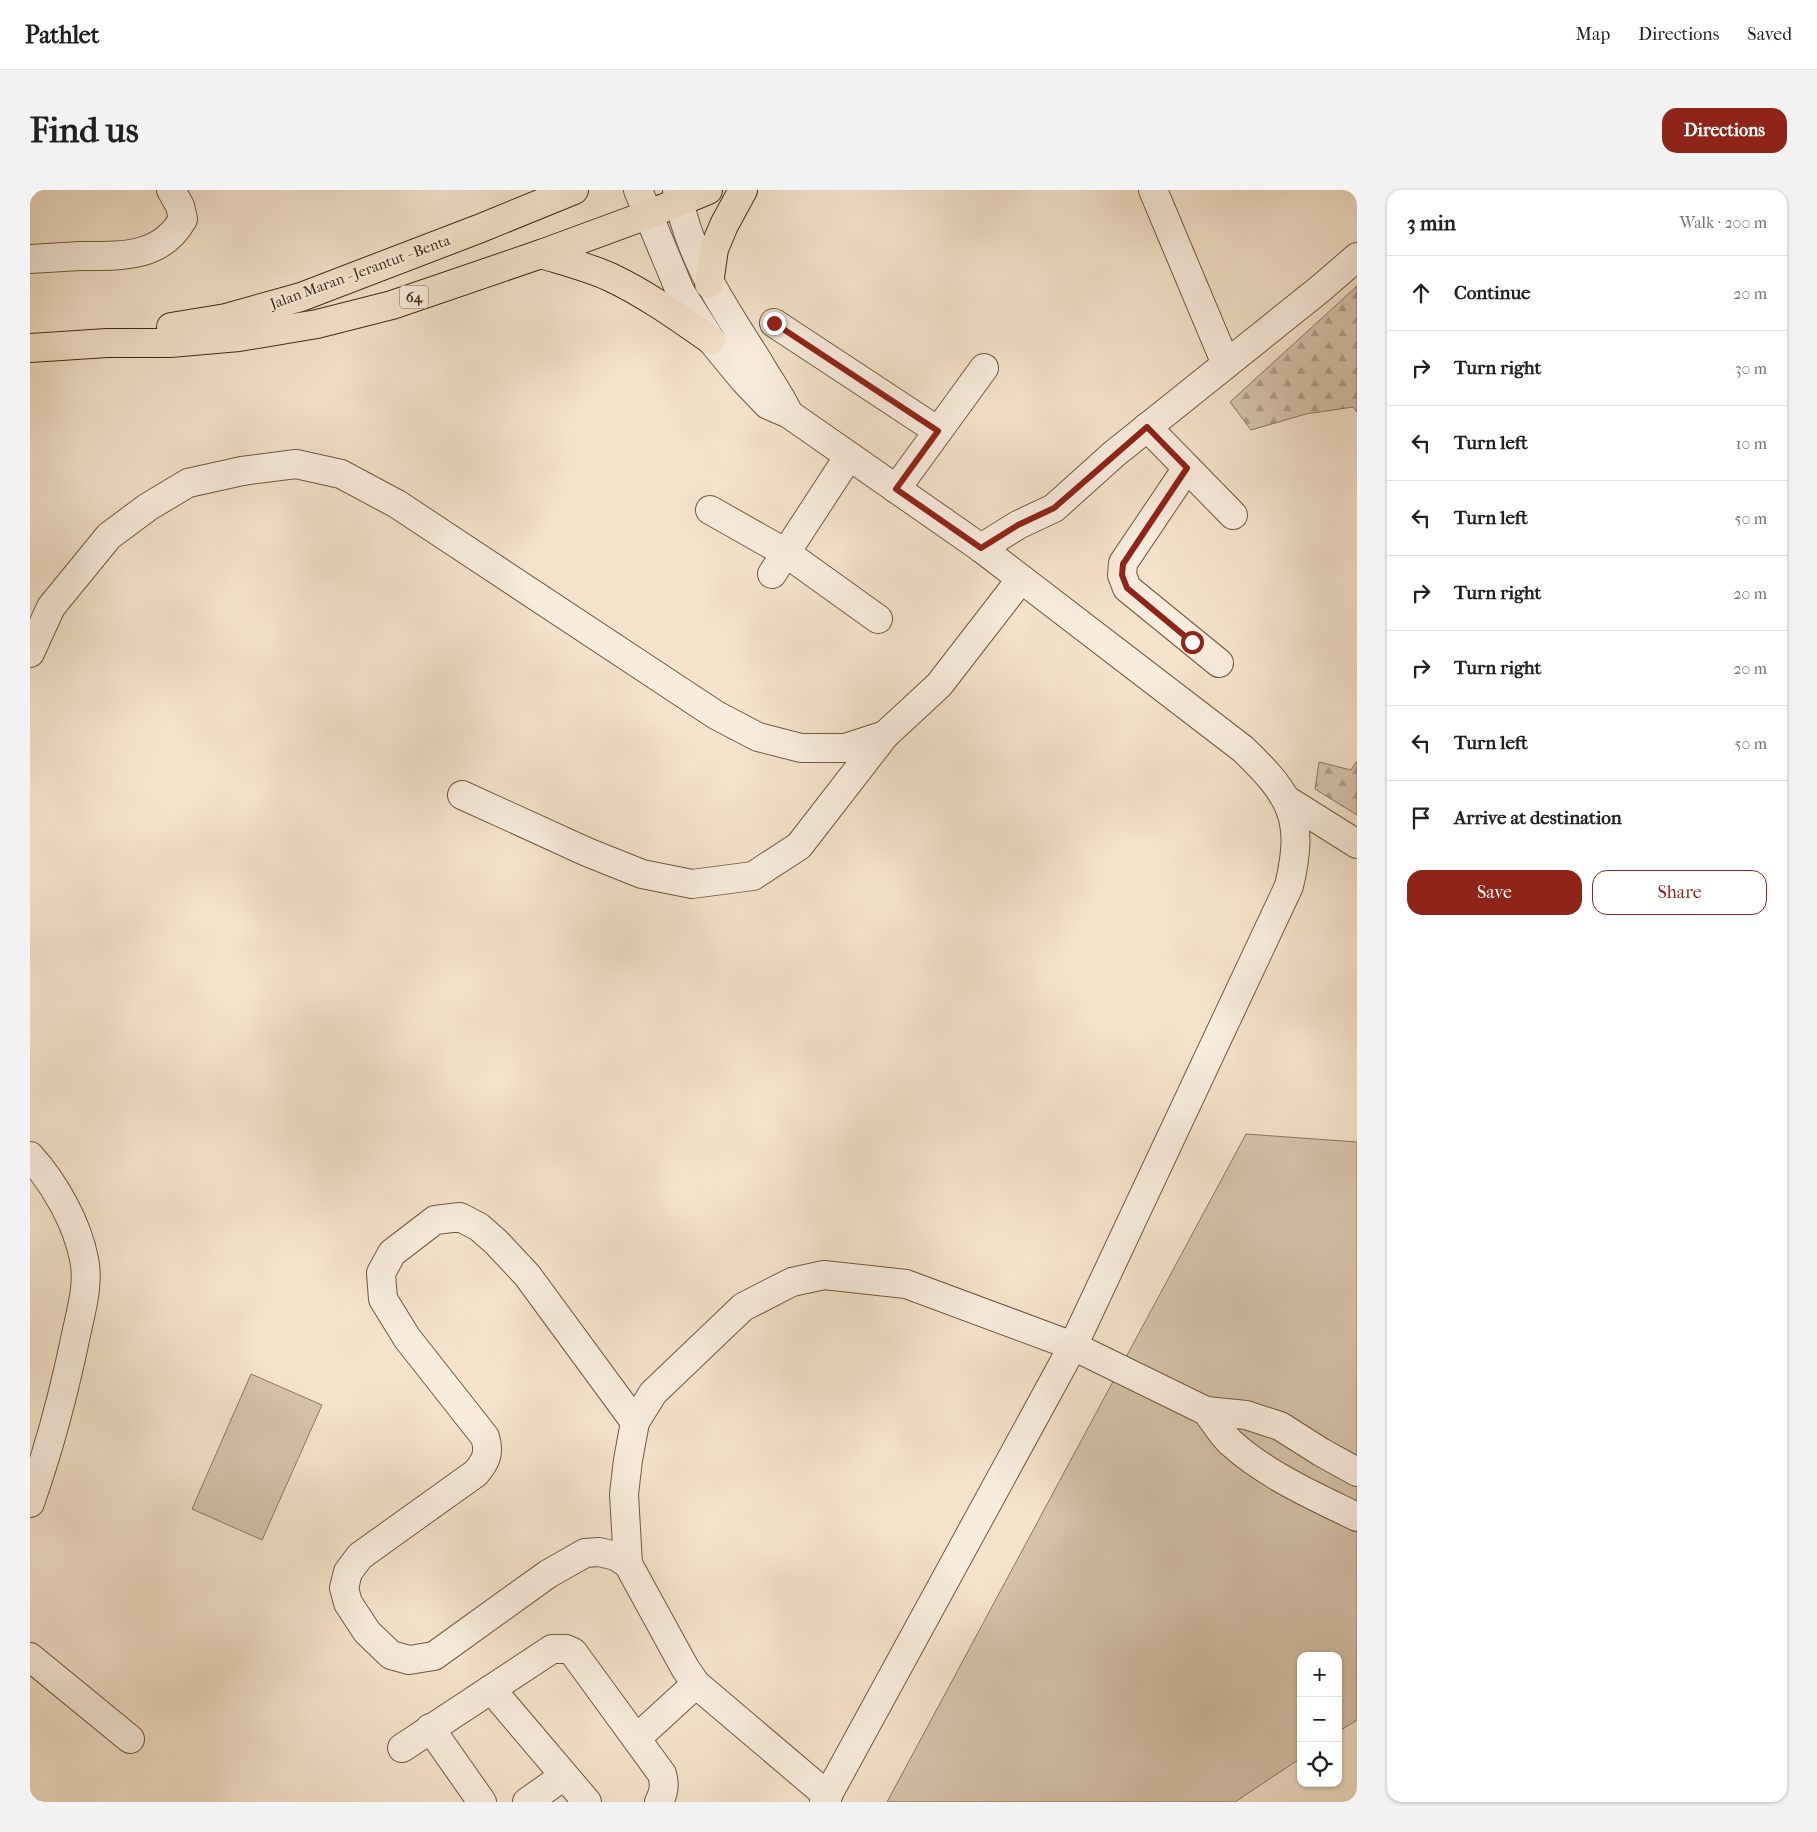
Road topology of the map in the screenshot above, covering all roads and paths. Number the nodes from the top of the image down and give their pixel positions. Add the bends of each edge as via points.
1 (171, 190) edge
2 (574, 190) edge
3 (708, 190) edge
4 (743, 190) edge
5 (1153, 190) edge
6 (678, 196) edge
7 (535, 199) edge
8 (642, 202) edge
9 (541, 254) junction
10 (1357, 257) edge
11 (30, 259) edge
12 (709, 284) junction
13 (774, 323) dead end
14 (711, 340) junction
15 (107, 343) junction
16 (30, 348) edge
17 (1226, 364) junction
18 (984, 368) dead end
19 (789, 414) junction
20 (1147, 427) junction
21 (938, 431) junction
22 (849, 456) junction
23 (1187, 468) junction
24 (896, 489) junction
25 (710, 510) dead end
26 (1233, 515) dead end
27 (981, 548) junction
28 (779, 563) junction
29 (1021, 579) junction
30 (878, 619) dead end
31 (30, 653) edge
32 (1218, 663) dead end
33 (885, 734) junction
34 (462, 795) dead end
35 (1286, 800) junction
36 (1357, 844) edge
37 (30, 1156) edge
38 (1073, 1346) junction
39 (1206, 1411) junction
40 (635, 1422) junction
41 (1280, 1426) junction
42 (1258, 1464) junction
43 (1357, 1472) edge
44 (30, 1502) edge
45 (1357, 1517) edge
46 (628, 1564) junction
47 (32, 1662) edge
48 (696, 1684) junction
49 (491, 1689) junction
50 (430, 1728) junction
51 (636, 1738) junction
52 (130, 1739) dead end
53 (402, 1748) dead end
54 (564, 1776) junction
55 (826, 1799) edge
56 (482, 1802) edge
57 (526, 1802) edge
58 (587, 1802) edge
59 (659, 1802) edge

1 - 11 street via 183,219 176,231 156,246 124,256
2 - 7 main road, Jalan Maran - Jerantut - Benta / 64
3 - 6 main road, Jalan Maran - Jerantut - Benta / 64
4 - 12 main road via 714,249
5 - 17 street
6 - 8 main road, Jalan Maran - Jerantut - Benta / 64
6 - 12 street via 693,247
7 - 15 main road, Jalan Maran - Jerantut - Benta / 64 via 301,297 226,318 150,330
8 - 9 main road, Jalan Maran - Jerantut - Benta / 64
8 - 14 street via 680,291
9 - 14 main road via 610,276 653,300
9 - 15 main road, Jalan Maran - Jerantut - Benta / 64 via 392,305 317,324 239,338
10 - 17 street
12 - 19 street via 778,390
13 - 21 street
14 - 19 street via 768,405
15 - 16 main road, 64
17 - 20 street
18 - 21 street
19 - 22 street
20 - 23 street
20 - 27 street via 1054,508
21 - 24 street
22 - 24 street
22 - 28 street
23 - 26 street
23 - 32 street via 1123,564 1122,575 1127,588
24 - 27 street
25 - 28 street
27 - 29 street
28 - 30 street
29 - 33 street via 939,685
29 - 35 street via 1243,749 1268,773
31 - 33 street via 51,607 109,536 148,508 188,483 296,464 341,474 397,504 716,715 758,737 801,748 845,748
33 - 34 street via 799,846 753,876 692,884 642,874
35 - 36 street
35 - 38 street via 1295,826 1296,847 1289,886
37 - 44 street via 61,1199 77,1231 85,1261 84,1294 67,1382
38 - 39 street
38 - 40 street via 906,1284 824,1275 792,1282 743,1307 653,1393
38 - 55 street
39 - 41 street via 1246,1416
39 - 42 street via 1229,1441
40 - 46 street via 624,1494
40 - 46 street via 527,1275 479,1227 460,1217 435,1220 392,1253 380,1273 383,1300 407,1338 485,1437 488,1447 486,1460 476,1473 360,1556 348,1572 344,1588 348,1603 366,1632 391,1655 409,1660 434,1656 548,1574 585,1553 616,1556
41 - 42 street
41 - 43 street
42 - 45 street
46 - 48 street
47 - 52 street
48 - 51 street
48 - 55 street
49 - 50 street
49 - 51 street via 552,1649 566,1649 573,1652
49 - 54 street
50 - 53 street
50 - 56 street
51 - 59 street via 662,1774 665,1783
54 - 57 street
54 - 58 street

